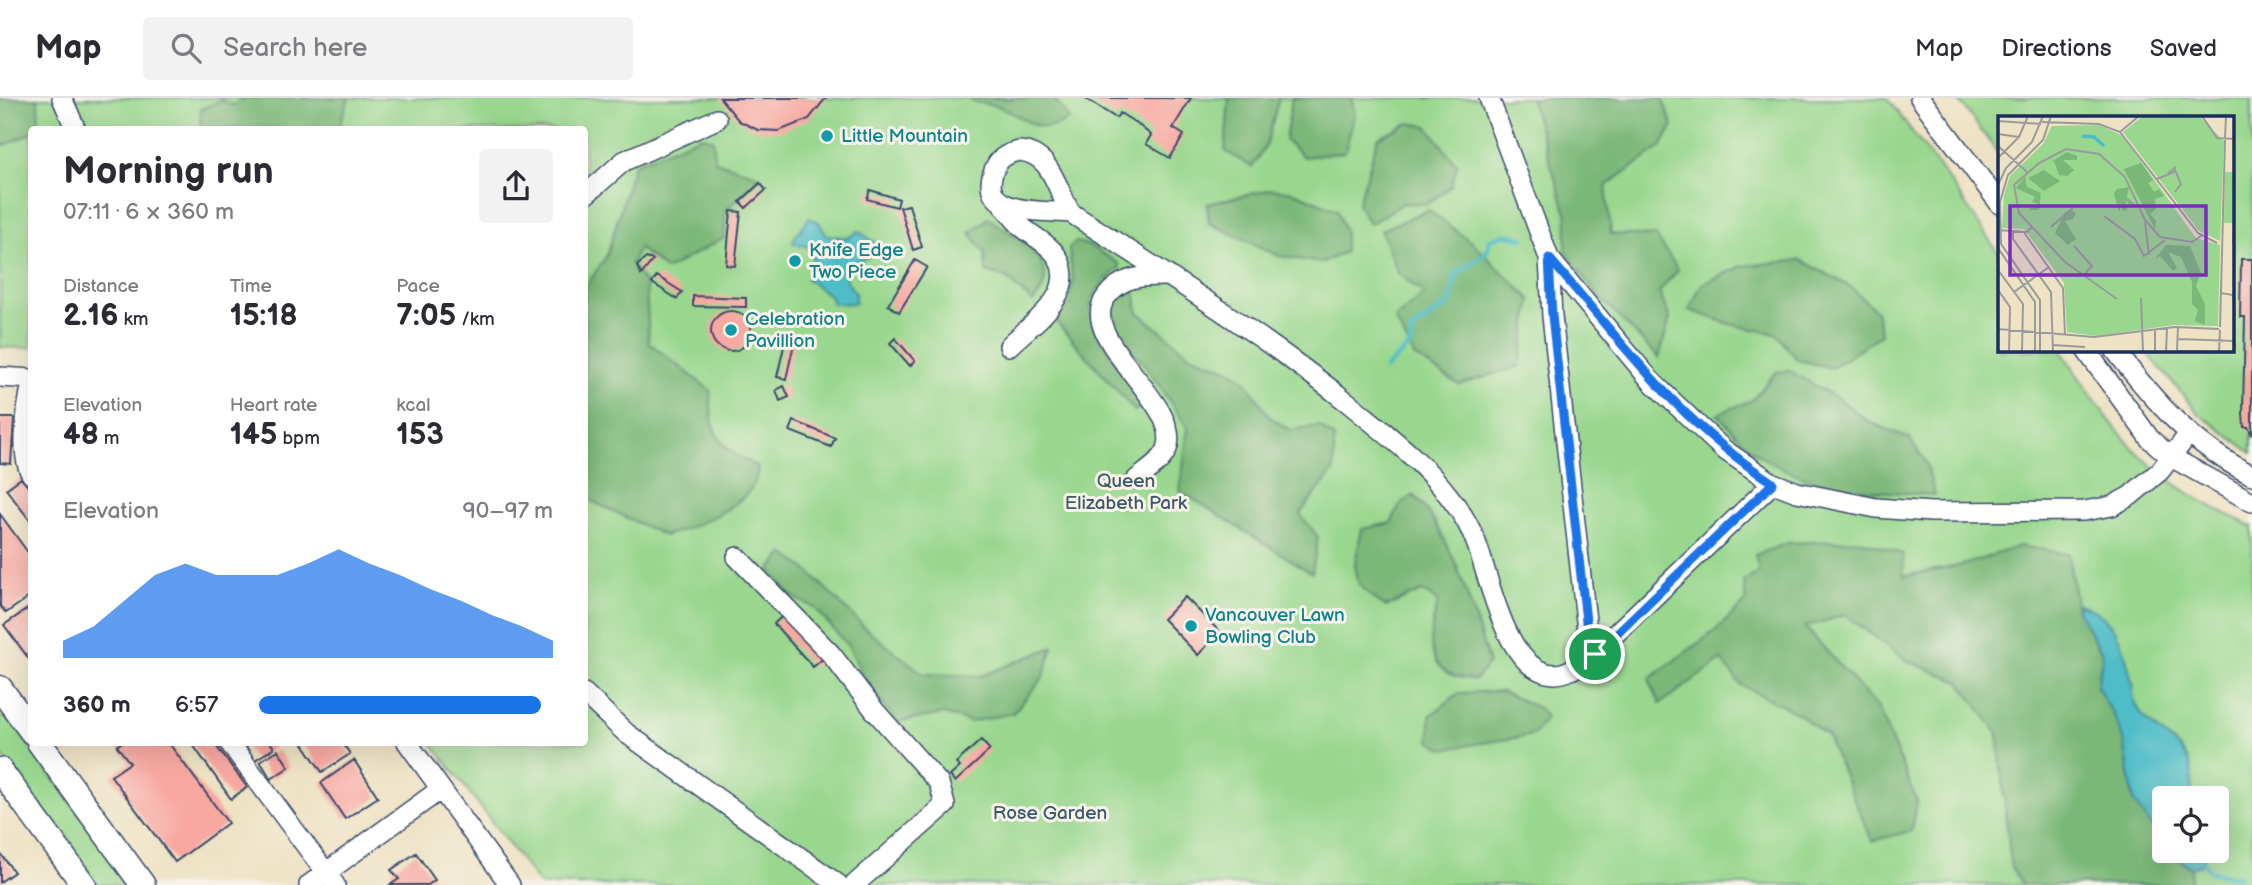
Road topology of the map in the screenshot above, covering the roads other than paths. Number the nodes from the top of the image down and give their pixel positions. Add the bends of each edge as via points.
1 (62, 98) edge
2 (1489, 98) edge
3 (1920, 98) edge
4 (717, 120) dead end
5 (74, 126) edge
6 (588, 192) edge
7 (1998, 201) edge
8 (1002, 204) junction
9 (1071, 213) junction
10 (1549, 258) junction
11 (1169, 276) junction
12 (1009, 346) dead end
13 (2087, 352) edge
14 (2117, 352) edge
15 (0, 377) edge
16 (28, 380) edge
17 (28, 399) edge
18 (2188, 435) junction
19 (2171, 457) junction
20 (28, 470) edge
21 (2252, 475) edge
22 (1137, 479) dead end
23 (1773, 483) junction
24 (2252, 502) edge
25 (737, 557) dead end
26 (1595, 654) junction
27 (0, 688) edge
28 (588, 697) edge
29 (28, 726) edge
30 (42, 746) edge
31 (232, 746) edge
32 (410, 746) edge
33 (0, 770) edge
34 (441, 789) junction
35 (331, 879) edge
36 (84, 885) edge
37 (143, 885) edge
38 (309, 885) edge
39 (510, 885) edge
40 (839, 885) edge
41 (854, 885) edge

1 - 5 street
2 - 10 street
3 - 7 street
4 - 6 street via 624,161
8 - 9 street via 1021,211
8 - 9 street via 992,187 995,167 1009,153 1029,151 1046,162
8 - 12 street via 1058,257 1063,274 1055,301
9 - 11 street
10 - 23 street via 1651,381 1723,449
10 - 26 street via 1587,630
11 - 22 street via 1137,276 1122,282 1102,302 1105,334 1162,417 1168,434 1167,448 1159,460
11 - 26 street via 1304,367 1434,478 1465,519 1507,634 1521,658 1554,674 1570,671
13 - 19 street via 2150,439
14 - 18 street
15 - 16 street
17 - 20 street
18 - 19 street
18 - 21 street
19 - 23 street via 2130,496 2112,506 2084,511 1876,508
19 - 24 street
23 - 26 street
25 - 41 street via 831,654 939,783 945,805
27 - 29 main road
28 - 40 street via 626,733
30 - 37 main road
31 - 35 street
32 - 34 street
33 - 36 main road
34 - 35 street
34 - 39 street
35 - 38 street

